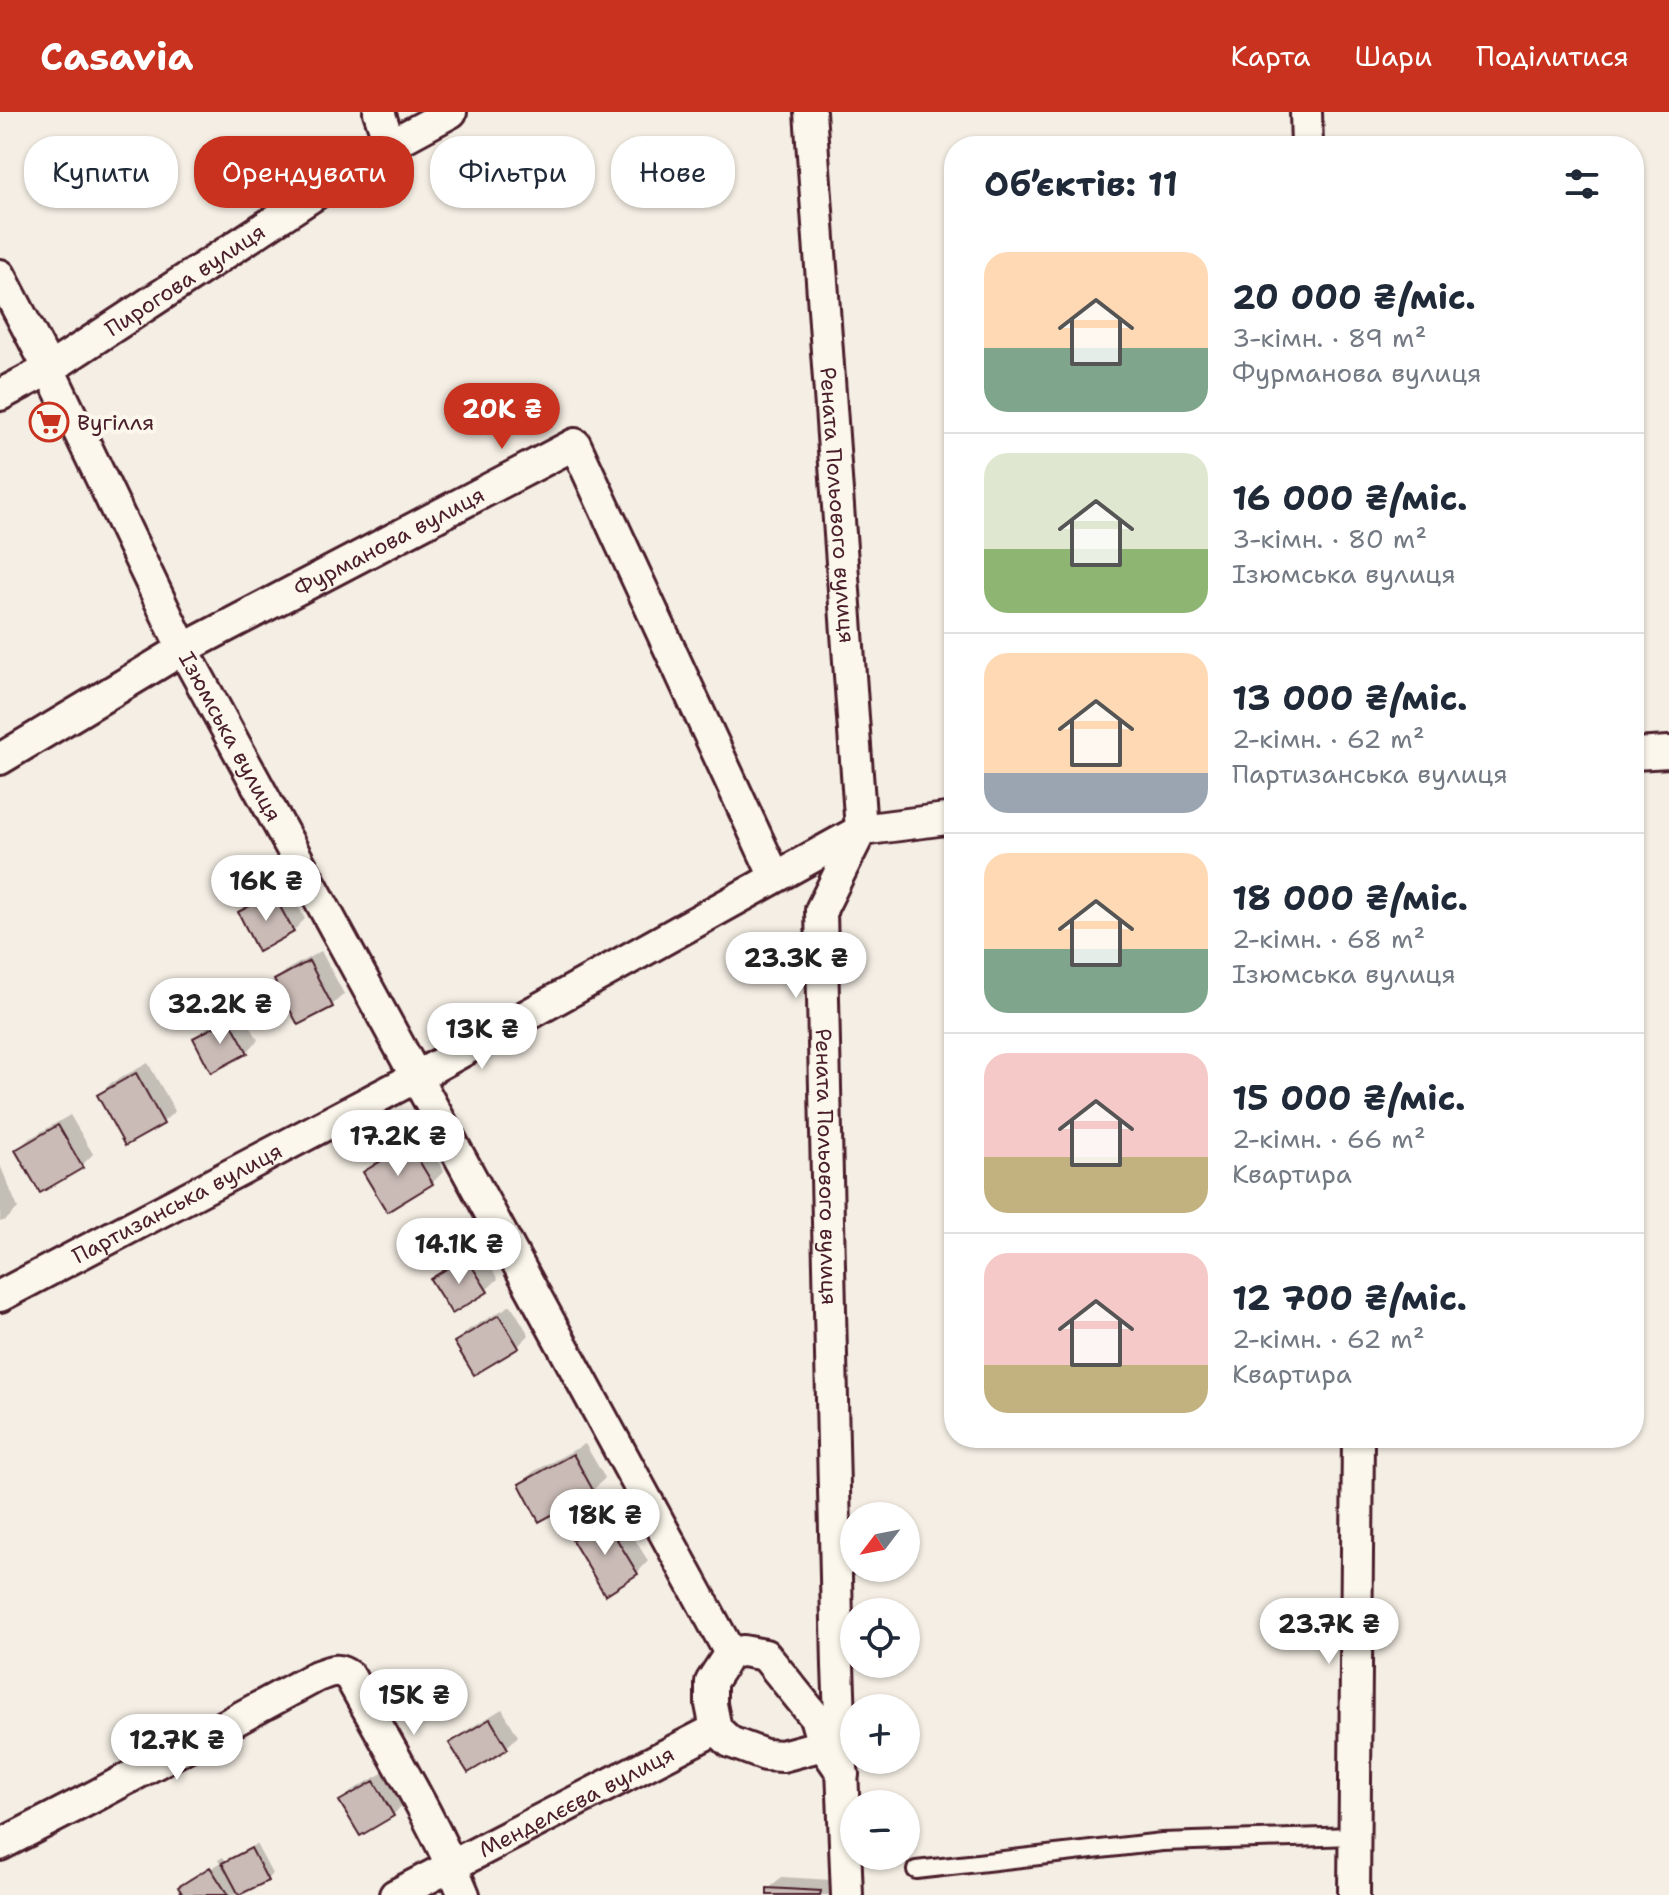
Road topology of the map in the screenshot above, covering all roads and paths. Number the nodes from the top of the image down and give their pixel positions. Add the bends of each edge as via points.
1 (379, 112) edge
2 (451, 112) edge
3 (810, 112) edge
4 (1306, 112) edge
5 (387, 136) edge
6 (407, 136) edge
7 (1307, 136) edge
8 (294, 208) edge
9 (0, 275) edge
10 (49, 369) junction
11 (0, 395) edge
12 (183, 649) junction
13 (1669, 752) edge
14 (1644, 753) edge
15 (0, 759) edge
16 (944, 819) edge
17 (861, 830) junction
18 (775, 877) junction
19 (416, 1077) junction
20 (0, 1296) edge
21 (1358, 1448) edge
22 (730, 1653) junction
23 (716, 1729) junction
24 (823, 1745) junction
25 (844, 1776) junction
26 (1354, 1836) junction
27 (0, 1845) edge
28 (453, 1866) junction
29 (920, 1870) edge
30 (395, 1895) edge
31 (464, 1895) edge
32 (847, 1895) edge
33 (1354, 1895) edge

1 - 5 street
2 - 6 street, Пирогова вулиця
3 - 17 street, Рената Польового вулиця
4 - 7 street
8 - 10 street, Пирогова вулиця
9 - 10 street, Ізюмська вулиця
10 - 11 street, Пирогова вулиця
10 - 12 street, Ізюмська вулиця
12 - 15 street, Фурманова вулиця
12 - 18 street, Фурманова вулиця via 575,444
12 - 19 street, Ізюмська вулиця
13 - 14 street
16 - 17 street, Партизанська вулиця
17 - 18 street, Партизанська вулиця
17 - 25 street, Рената Польового вулиця via 821,910
18 - 19 street, Партизанська вулиця
19 - 20 street, Партизанська вулиця
19 - 22 street, Ізюмська вулиця
21 - 26 street
22 - 23 street via 711,1682
22 - 24 street via 765,1655 815,1717
23 - 24 street via 730,1742 765,1755
23 - 28 street, Менделєєва вулиця
24 - 25 street
25 - 32 street, Рената Польового вулиця
26 - 29 lane via 1162,1842
26 - 33 street
27 - 28 street via 317,1676 341,1670 350,1677
28 - 30 street, Менделєєва вулиця
28 - 31 street

